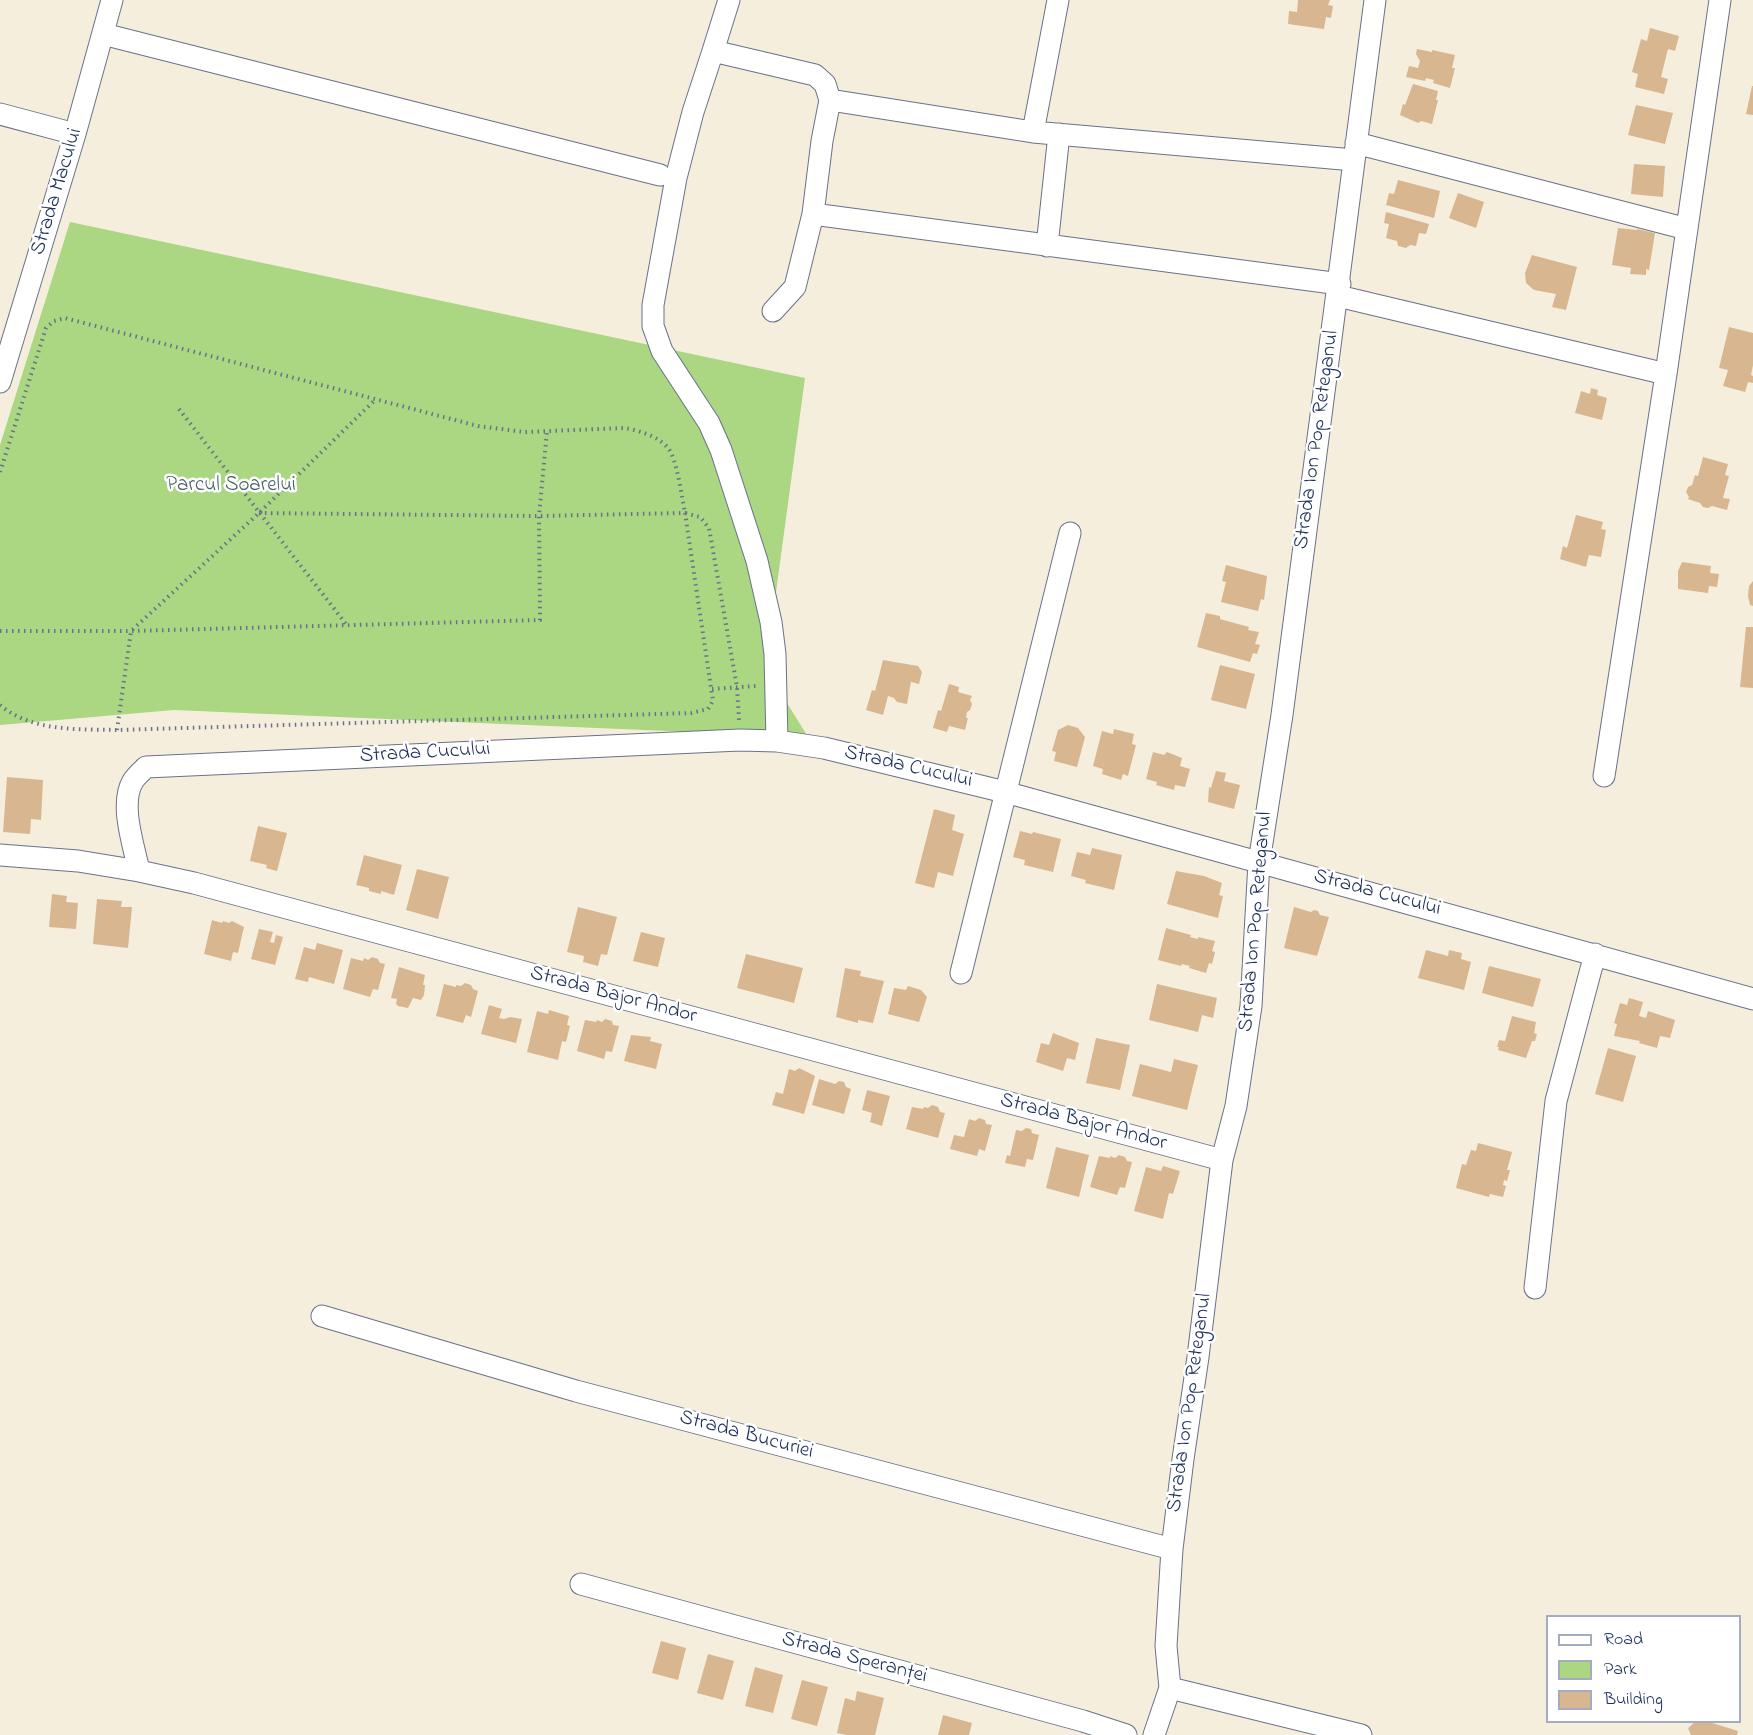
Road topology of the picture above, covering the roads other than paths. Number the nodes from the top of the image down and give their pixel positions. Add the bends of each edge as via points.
1 (112, 0) edge
2 (729, 0) edge
3 (1058, 0) edge
4 (1375, 0) edge
5 (1720, 0) edge
6 (103, 34) junction
7 (713, 51) junction
8 (830, 100) junction
9 (0, 114) edge
10 (1033, 132) junction
11 (75, 134) junction
12 (1059, 134) junction
13 (1355, 152) junction
14 (660, 175) dead end
15 (813, 214) junction
16 (1687, 229) junction
17 (1047, 246) junction
18 (1339, 290) junction
19 (773, 311) dead end
20 (1666, 374) junction
21 (0, 382) edge
22 (1070, 533) dead end
23 (777, 741) junction
24 (1604, 776) dead end
25 (1005, 792) junction
26 (0, 855) edge
27 (1259, 862) junction
28 (139, 871) junction
29 (1595, 954) junction
30 (961, 973) dead end
31 (1753, 999) edge
32 (1222, 1160) junction
33 (1535, 1288) dead end
34 (322, 1316) dead end
35 (1172, 1549) junction
36 (582, 1584) dead end
37 (1170, 1688) junction
38 (1126, 1735) edge
39 (1154, 1735) edge
40 (1361, 1735) edge

1 - 6 street, Strada Macului
2 - 7 street
3 - 10 street
4 - 13 street, Strada Ion Pop Reteganul
5 - 16 street
6 - 11 street, Strada Macului
6 - 14 street
7 - 8 street via 815,75 825,84
7 - 23 street via 676,178 652,305 662,351 709,423 721,450 757,561 775,654
8 - 10 street
8 - 15 street
9 - 11 street
10 - 12 street
11 - 21 street, Strada Macului
12 - 13 street
12 - 17 street
13 - 16 street
13 - 18 street, Strada Ion Pop Reteganul
15 - 17 street
15 - 19 street via 795,287
16 - 20 street
17 - 18 street
18 - 20 street
18 - 27 street, Strada Ion Pop Reteganul
20 - 24 street
22 - 25 street
23 - 25 street, Strada Cucului via 824,748
23 - 28 street, Strada Cucului via 146,767 133,780 127,795
25 - 27 street, Strada Cucului
25 - 30 street
26 - 28 street, Strada Bajor Andor
27 - 29 street, Strada Cucului
27 - 32 street, Strada Ion Pop Reteganul via 1251,1006 1236,1106
28 - 32 street, Strada Bajor Andor
29 - 31 street, Strada Cucului
29 - 33 street via 1556,1101
32 - 35 street, Strada Ion Pop Reteganul
34 - 35 street, Strada Bucuriei via 576,1391
35 - 37 street, Strada Ion Pop Reteganul via 1166,1646
36 - 38 street, Strada Speranței
37 - 39 street, Strada Ion Pop Reteganul
37 - 40 street

